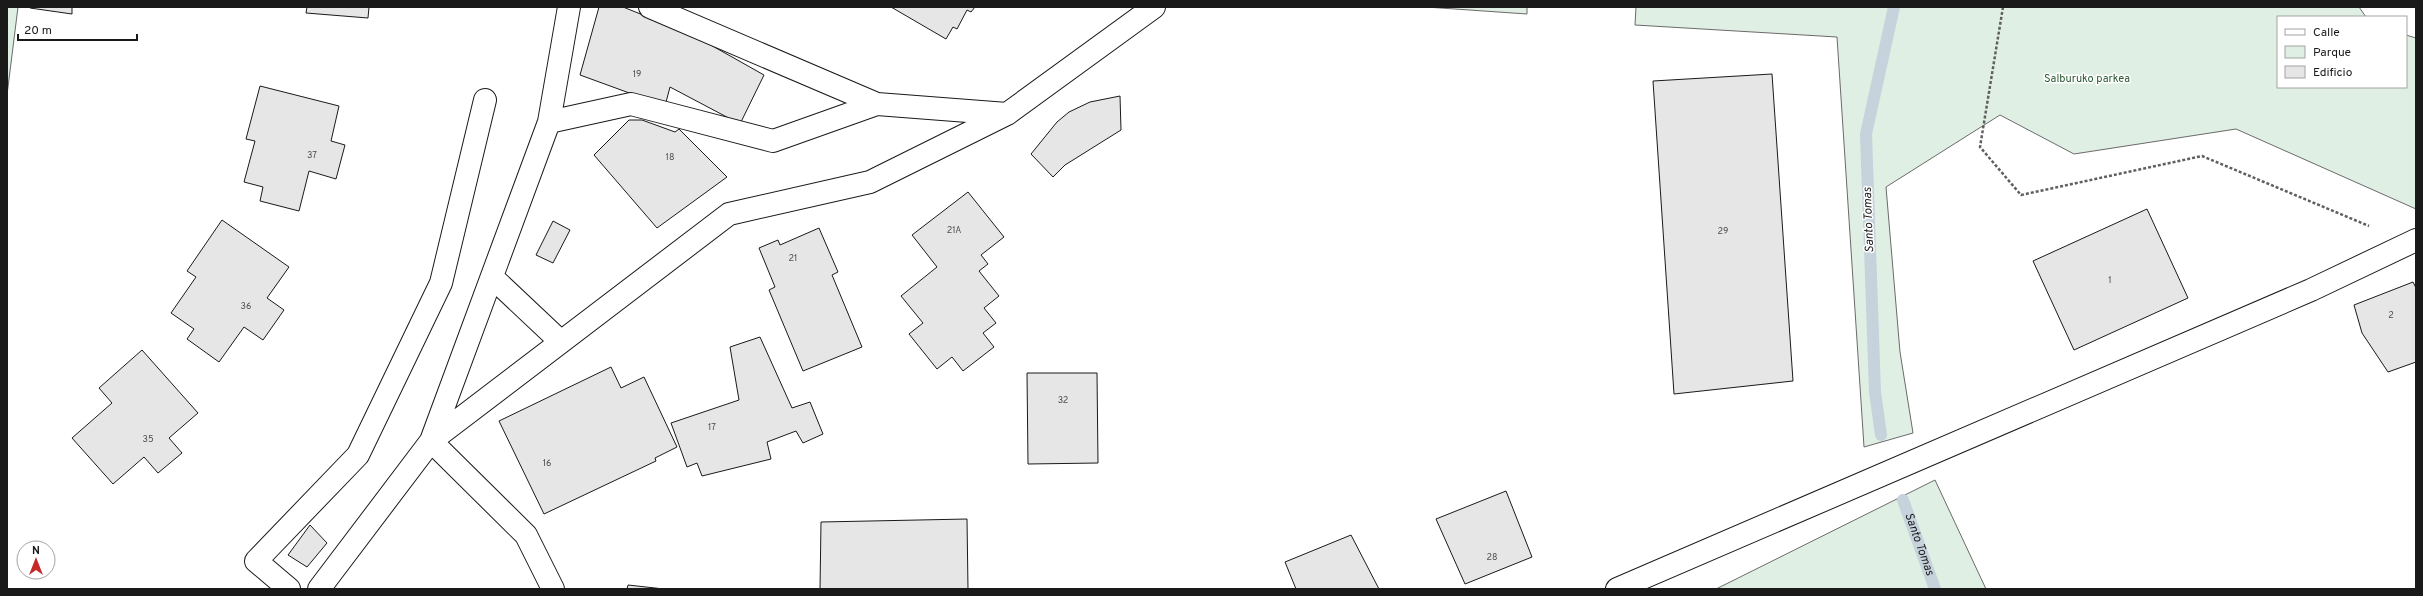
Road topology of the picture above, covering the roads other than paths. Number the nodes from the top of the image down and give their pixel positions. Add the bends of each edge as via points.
1 (569, 7) edge
2 (650, 7) edge
3 (1154, 7) edge
4 (485, 100) dead end
5 (877, 104) junction
6 (1007, 114) junction
7 (549, 122) junction
8 (2414, 243) edge
9 (492, 277) junction
10 (562, 342) junction
11 (431, 441) junction
12 (288, 589) edge
13 (319, 589) edge
14 (553, 589) edge
15 (1617, 589) edge

1 - 7 street
2 - 5 street
3 - 6 street
4 - 12 street via 441,283 358,455 256,561
5 - 6 street
5 - 7 street via 773,141 631,104
6 - 10 street via 870,182 729,214
7 - 9 street
8 - 15 street via 2311,290
9 - 10 street
9 - 11 street
10 - 11 street
11 - 13 street
11 - 14 street via 526,535

